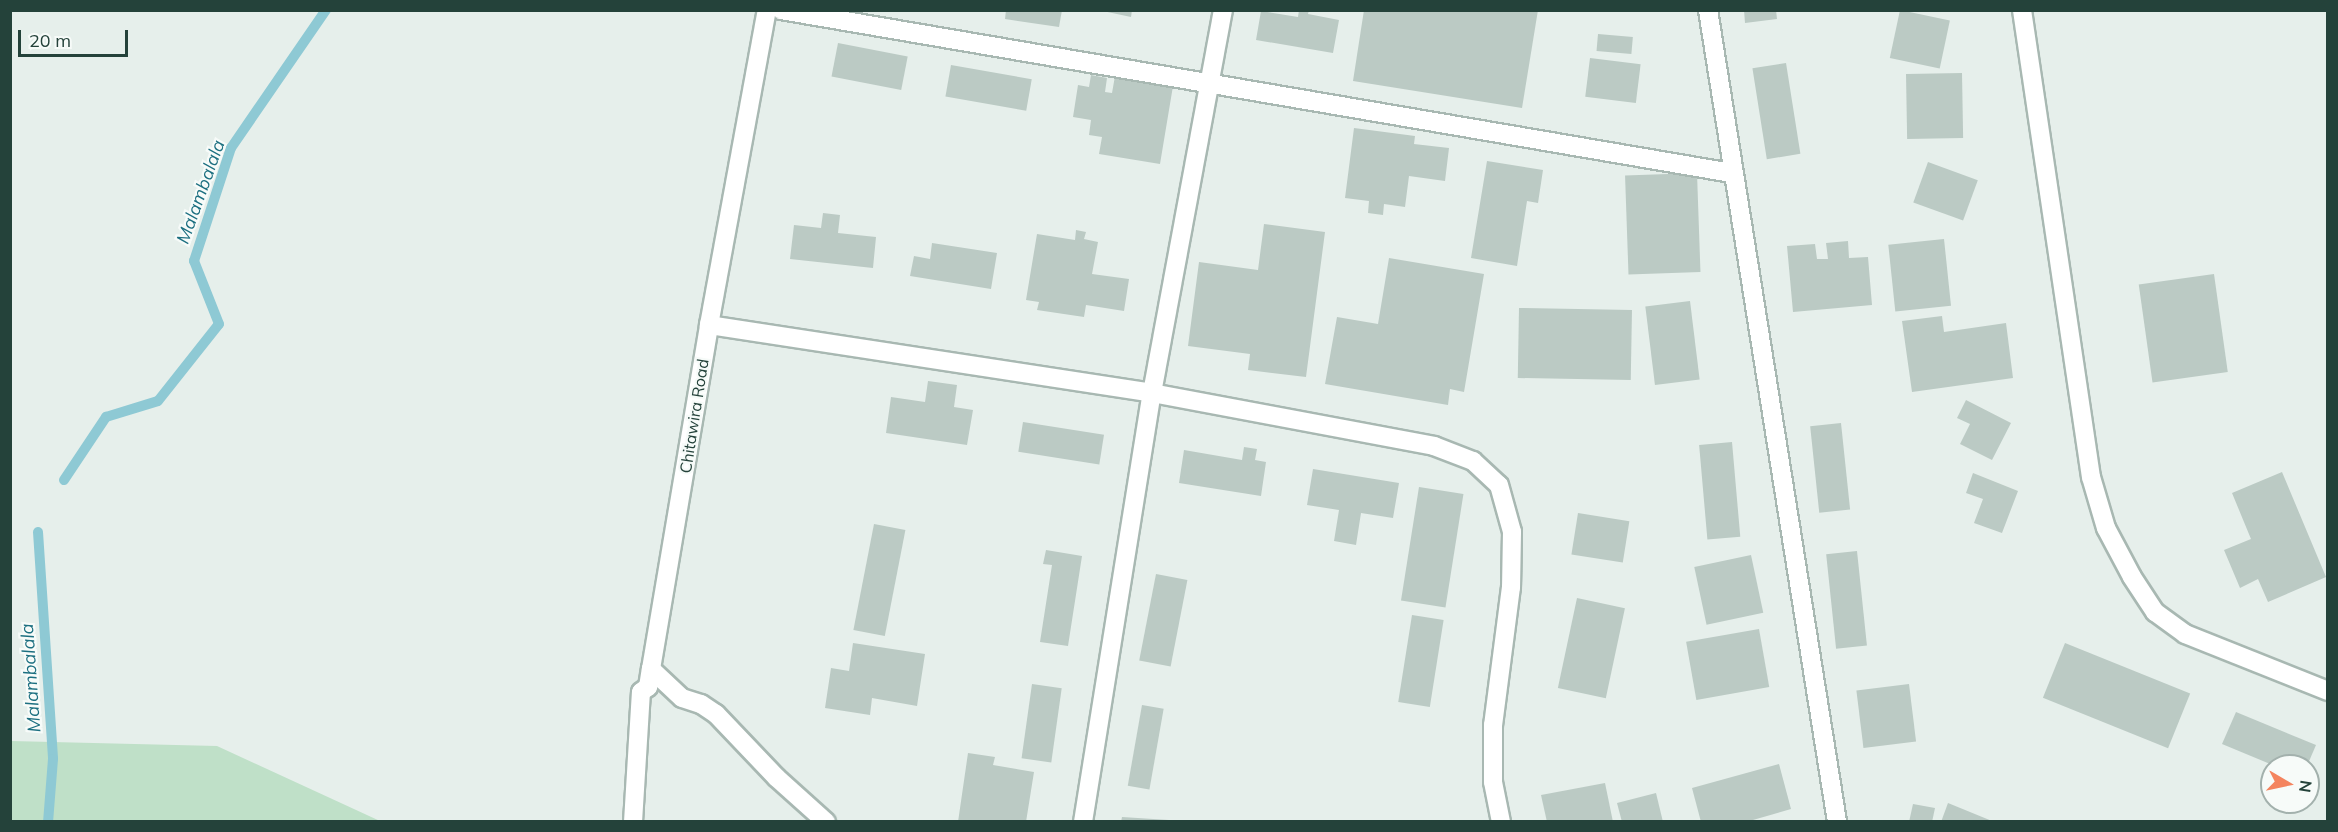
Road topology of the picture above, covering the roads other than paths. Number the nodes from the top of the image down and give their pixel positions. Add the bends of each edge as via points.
1 (767, 10) edge
2 (781, 10) edge
3 (1223, 10) edge
4 (1708, 10) edge
5 (2022, 10) edge
6 (1210, 85) junction
7 (1732, 173) junction
8 (709, 324) junction
9 (1152, 393) junction
10 (651, 669) junction
11 (2328, 691) edge
12 (633, 822) edge
13 (826, 822) edge
14 (1083, 822) edge
15 (1501, 822) edge
16 (1837, 822) edge

1 - 8 street, Chitawira Road
2 - 6 street
3 - 6 street
4 - 7 street
5 - 11 street via 2091,477 2106,528 2155,612 2185,634
6 - 7 street
6 - 9 street
7 - 16 street
8 - 9 street
8 - 10 street, Chitawira Road
9 - 14 street
9 - 15 street via 1434,446 1473,461 1499,485 1512,532 1511,587 1493,725 1493,782
10 - 12 street, Chitawira Road via 648,687 641,693
10 - 13 street via 682,698 716,714

